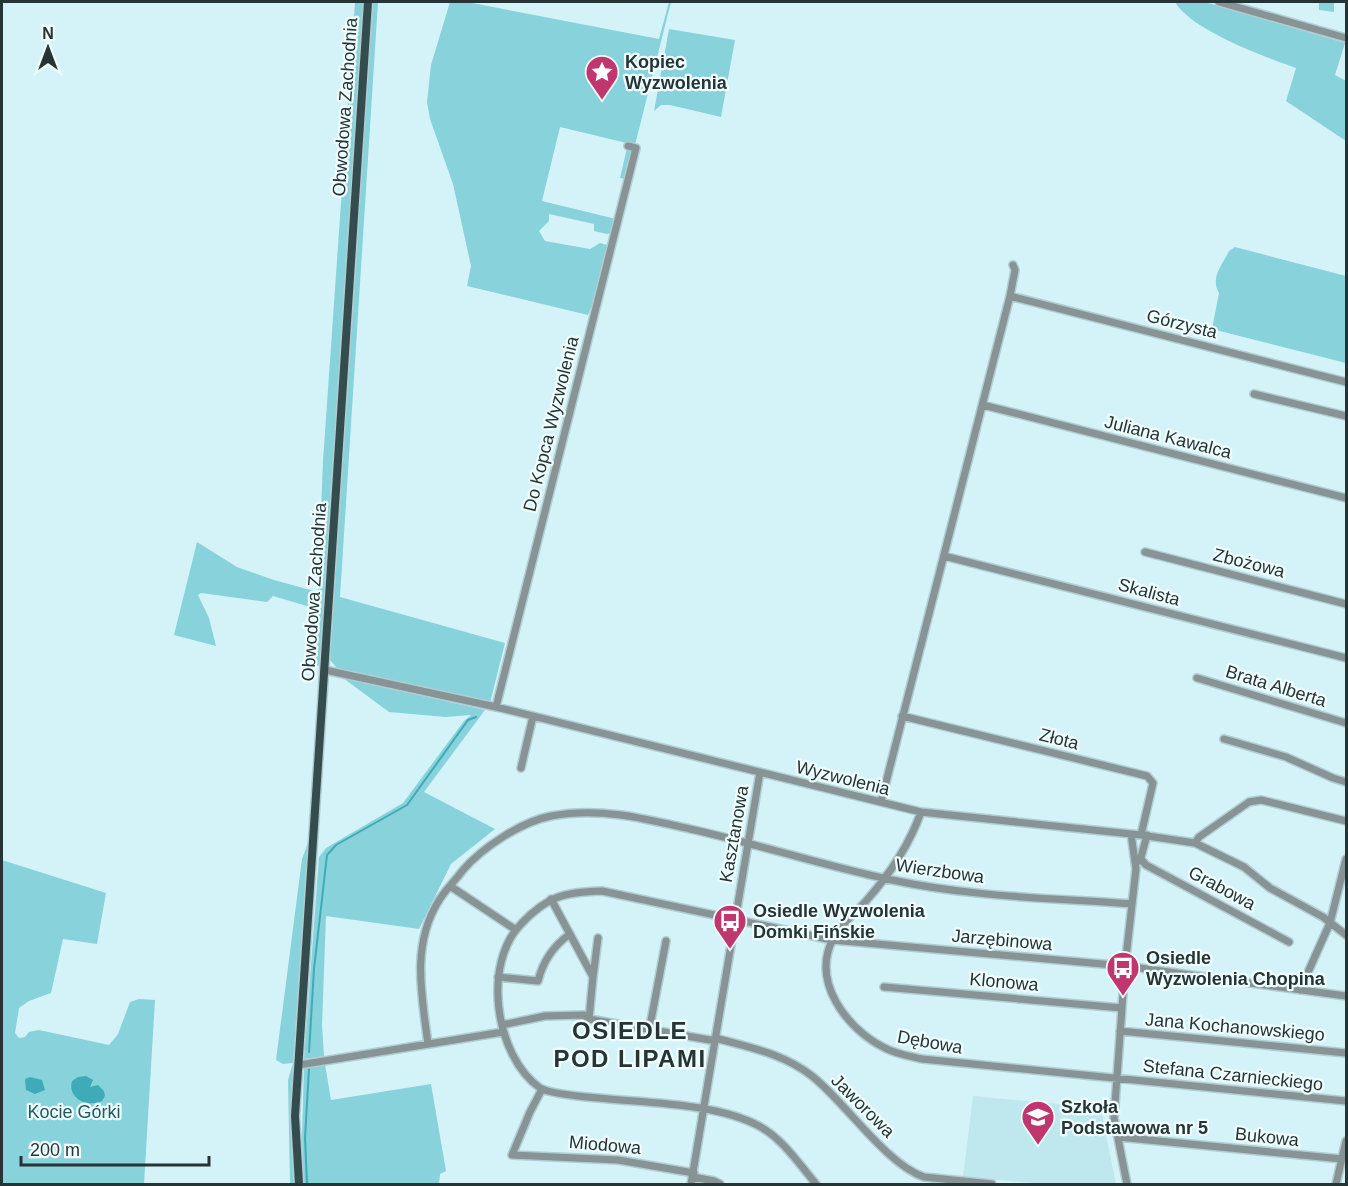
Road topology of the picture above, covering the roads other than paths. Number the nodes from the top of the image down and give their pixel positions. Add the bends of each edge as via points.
1 (368, 2) edge
2 (1219, 2) edge
3 (1347, 38) edge
4 (628, 146) dead end
5 (619, 183) dead end
6 (627, 185) junction
7 (1013, 265) dead end
8 (1010, 296) junction
9 (1347, 382) edge
10 (1254, 394) dead end
11 (982, 405) junction
12 (1347, 416) edge
13 (1347, 498) edge
14 (1145, 552) dead end
15 (944, 556) junction
16 (1347, 604) edge
17 (1347, 658) edge
18 (325, 670) junction
19 (1197, 678) dead end
20 (496, 707) junction
21 (533, 716) junction
22 (902, 716) junction
23 (1347, 723) edge
24 (1224, 739) dead end
25 (521, 768) dead end
26 (760, 772) junction
27 (1347, 782) edge
28 (881, 802) junction
29 (921, 812) junction
30 (1347, 821) edge
31 (1131, 834) junction
32 (1144, 835) junction
33 (748, 842) junction
34 (1195, 843) junction
35 (1141, 859) junction
36 (1347, 859) edge
37 (1136, 869) junction
38 (884, 879) junction
39 (450, 886) junction
40 (551, 899) junction
41 (1132, 904) junction
42 (735, 919) junction
43 (1330, 923) junction
44 (516, 930) junction
45 (570, 934) junction
46 (1347, 935) edge
47 (598, 938) dead end
48 (832, 940) junction
49 (666, 941) dead end
50 (1289, 942) dead end
51 (1125, 966) junction
52 (498, 977) junction
53 (593, 978) junction
54 (884, 987) dead end
55 (1300, 990) junction
56 (1347, 996) edge
57 (1122, 1008) junction
58 (589, 1019) junction
59 (503, 1028) junction
60 (650, 1031) junction
61 (1120, 1031) junction
62 (714, 1040) junction
63 (428, 1044) junction
64 (1347, 1053) edge
65 (298, 1065) junction
66 (1116, 1078) junction
67 (542, 1089) junction
68 (1347, 1101) edge
69 (704, 1108) junction
70 (1118, 1137) junction
71 (1347, 1141) edge
72 (1342, 1159) junction
73 (692, 1178) edge
74 (298, 1185) edge
75 (720, 1185) edge
76 (816, 1185) edge
77 (992, 1185) edge
78 (1127, 1185) edge
79 (1335, 1185) edge

1 - 18 main road, Obwodowa Zachodnia
2 - 3 street
4 - 6 street, Do Kopca Wyzwolenia via 636,148
5 - 6 street
6 - 20 street, Do Kopca Wyzwolenia via 615,215
7 - 8 street via 1016,270
8 - 9 street, Górzysta
8 - 11 street
10 - 12 street
11 - 13 street, Juliana Kawalca
11 - 15 street
14 - 16 street, Zbożowa
15 - 17 street, Skalista
15 - 22 street
18 - 20 street, Wyzwolenia
18 - 65 main road, Obwodowa Zachodnia
19 - 23 street, Brata Alberta
20 - 21 street, Wyzwolenia
21 - 25 street
21 - 26 street, Wyzwolenia
22 - 28 street
22 - 32 street, Złota via 1147,776 1153,783
24 - 27 street via 1286,757
26 - 28 street, Wyzwolenia
26 - 33 street, Kasztanowa
28 - 29 street, Wyzwolenia
29 - 31 street, Wyzwolenia
29 - 38 street, Dębowa via 910,840
30 - 34 street via 1261,800 1249,802
31 - 32 street, Wyzwolenia
31 - 37 street
32 - 34 street, Wyzwolenia
32 - 35 street
33 - 38 street, Wierzbowa
33 - 39 street, Wierzbowa via 629,815 589,812 549,817 491,844
33 - 42 street, Kasztanowa
34 - 43 street, Wyzwolenia via 1244,867 1270,888
35 - 37 street
35 - 50 street, Grabowa
36 - 43 street
37 - 41 street
38 - 41 street, Wierzbowa via 970,892
38 - 48 street, Dębowa
39 - 44 street
39 - 63 street, Wierzbowa via 428,922 419,973
40 - 42 street, Jarzębinowa via 571,892 602,891
40 - 44 street
40 - 45 street
41 - 51 street
42 - 48 street, Jarzębinowa
42 - 62 street, Kasztanowa
43 - 46 street, Wyzwolenia
43 - 55 street
44 - 52 street via 503,950
45 - 52 street via 549,954 538,981
45 - 53 street
47 - 53 street
48 - 51 street, Jarzębinowa
48 - 66 street, Dębowa via 826,976 836,1006 861,1033 885,1049 922,1059
49 - 60 street
51 - 55 street, Jarzębinowa
51 - 57 street
52 - 59 street
53 - 58 street
54 - 57 street, Klonowa
55 - 56 street, Jarzębinowa
57 - 61 street
58 - 59 street, Jaworowa via 584,1015 545,1016
58 - 60 street, Jaworowa
59 - 63 street, Jaworowa
59 - 67 street via 520,1068
60 - 62 street, Jaworowa
61 - 64 street, Jana Kochanowskiego
61 - 66 street
62 - 69 street, Kasztanowa
62 - 77 street, Jaworowa via 773,1053 797,1065 914,1174
63 - 65 street, Jaworowa
65 - 74 main road, Obwodowa Zachodnia
66 - 68 street, Stefana Czarnieckiego
66 - 70 street via 1114,1118
67 - 69 street
67 - 73 street, Miodowa via 512,1155 646,1163
69 - 73 street, Kasztanowa
69 - 76 street via 760,1126 781,1143
70 - 72 street, Bukowa
70 - 78 street
71 - 72 street
72 - 79 street
73 - 75 street, Miodowa

